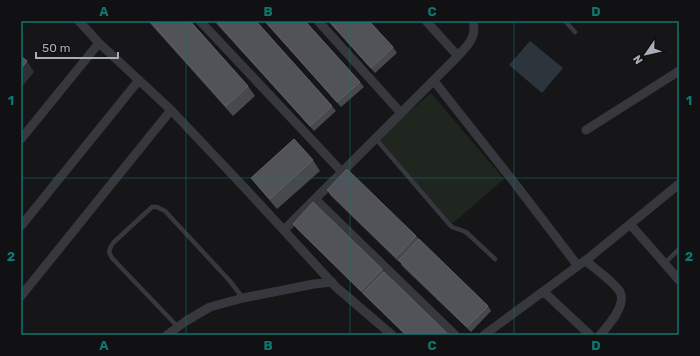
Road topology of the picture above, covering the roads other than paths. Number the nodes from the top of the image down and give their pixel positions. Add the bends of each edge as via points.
1 (79, 21) edge
2 (200, 21) edge
3 (318, 21) edge
4 (426, 21) edge
5 (473, 21) edge
6 (564, 21) edge
7 (575, 32) dead end
8 (99, 43) junction
9 (458, 56) junction
10 (679, 71) edge
11 (139, 80) junction
12 (434, 81) junction
13 (171, 110) junction
14 (401, 113) junction
15 (586, 130) dead end
16 (21, 139) edge
17 (376, 139) junction
18 (342, 172) junction
19 (679, 184) edge
20 (315, 199) junction
21 (630, 224) junction
22 (21, 226) edge
23 (284, 230) junction
24 (679, 249) edge
25 (495, 258) dead end
26 (582, 263) junction
27 (665, 263) junction
28 (679, 280) edge
29 (332, 282) junction
30 (544, 292) junction
31 (21, 296) edge
32 (243, 298) junction
33 (178, 327) junction
34 (167, 335) edge
35 (392, 335) edge
36 (455, 335) edge
37 (484, 335) edge
38 (590, 335) edge
39 (600, 335) edge

1 - 8 street
2 - 18 street
3 - 14 street
4 - 9 street
5 - 9 street via 475,29 472,40
6 - 7 lane
8 - 11 street
8 - 16 street
9 - 12 street
10 - 15 street
11 - 13 street
11 - 22 street
12 - 14 street
12 - 26 street
13 - 23 street
13 - 31 street
14 - 17 street
17 - 18 street
17 - 25 lane via 452,227 466,232
18 - 20 street
19 - 21 street
20 - 23 street
20 - 36 street
21 - 26 street
21 - 27 street
23 - 29 street
24 - 27 lane
26 - 30 street
26 - 39 street via 614,285 621,293 621,302 614,318
27 - 28 street
29 - 32 street
29 - 35 street
30 - 37 street
30 - 38 street
32 - 33 street via 210,307
32 - 33 lane via 165,211 157,206 152,207 114,242 109,252
33 - 34 street

